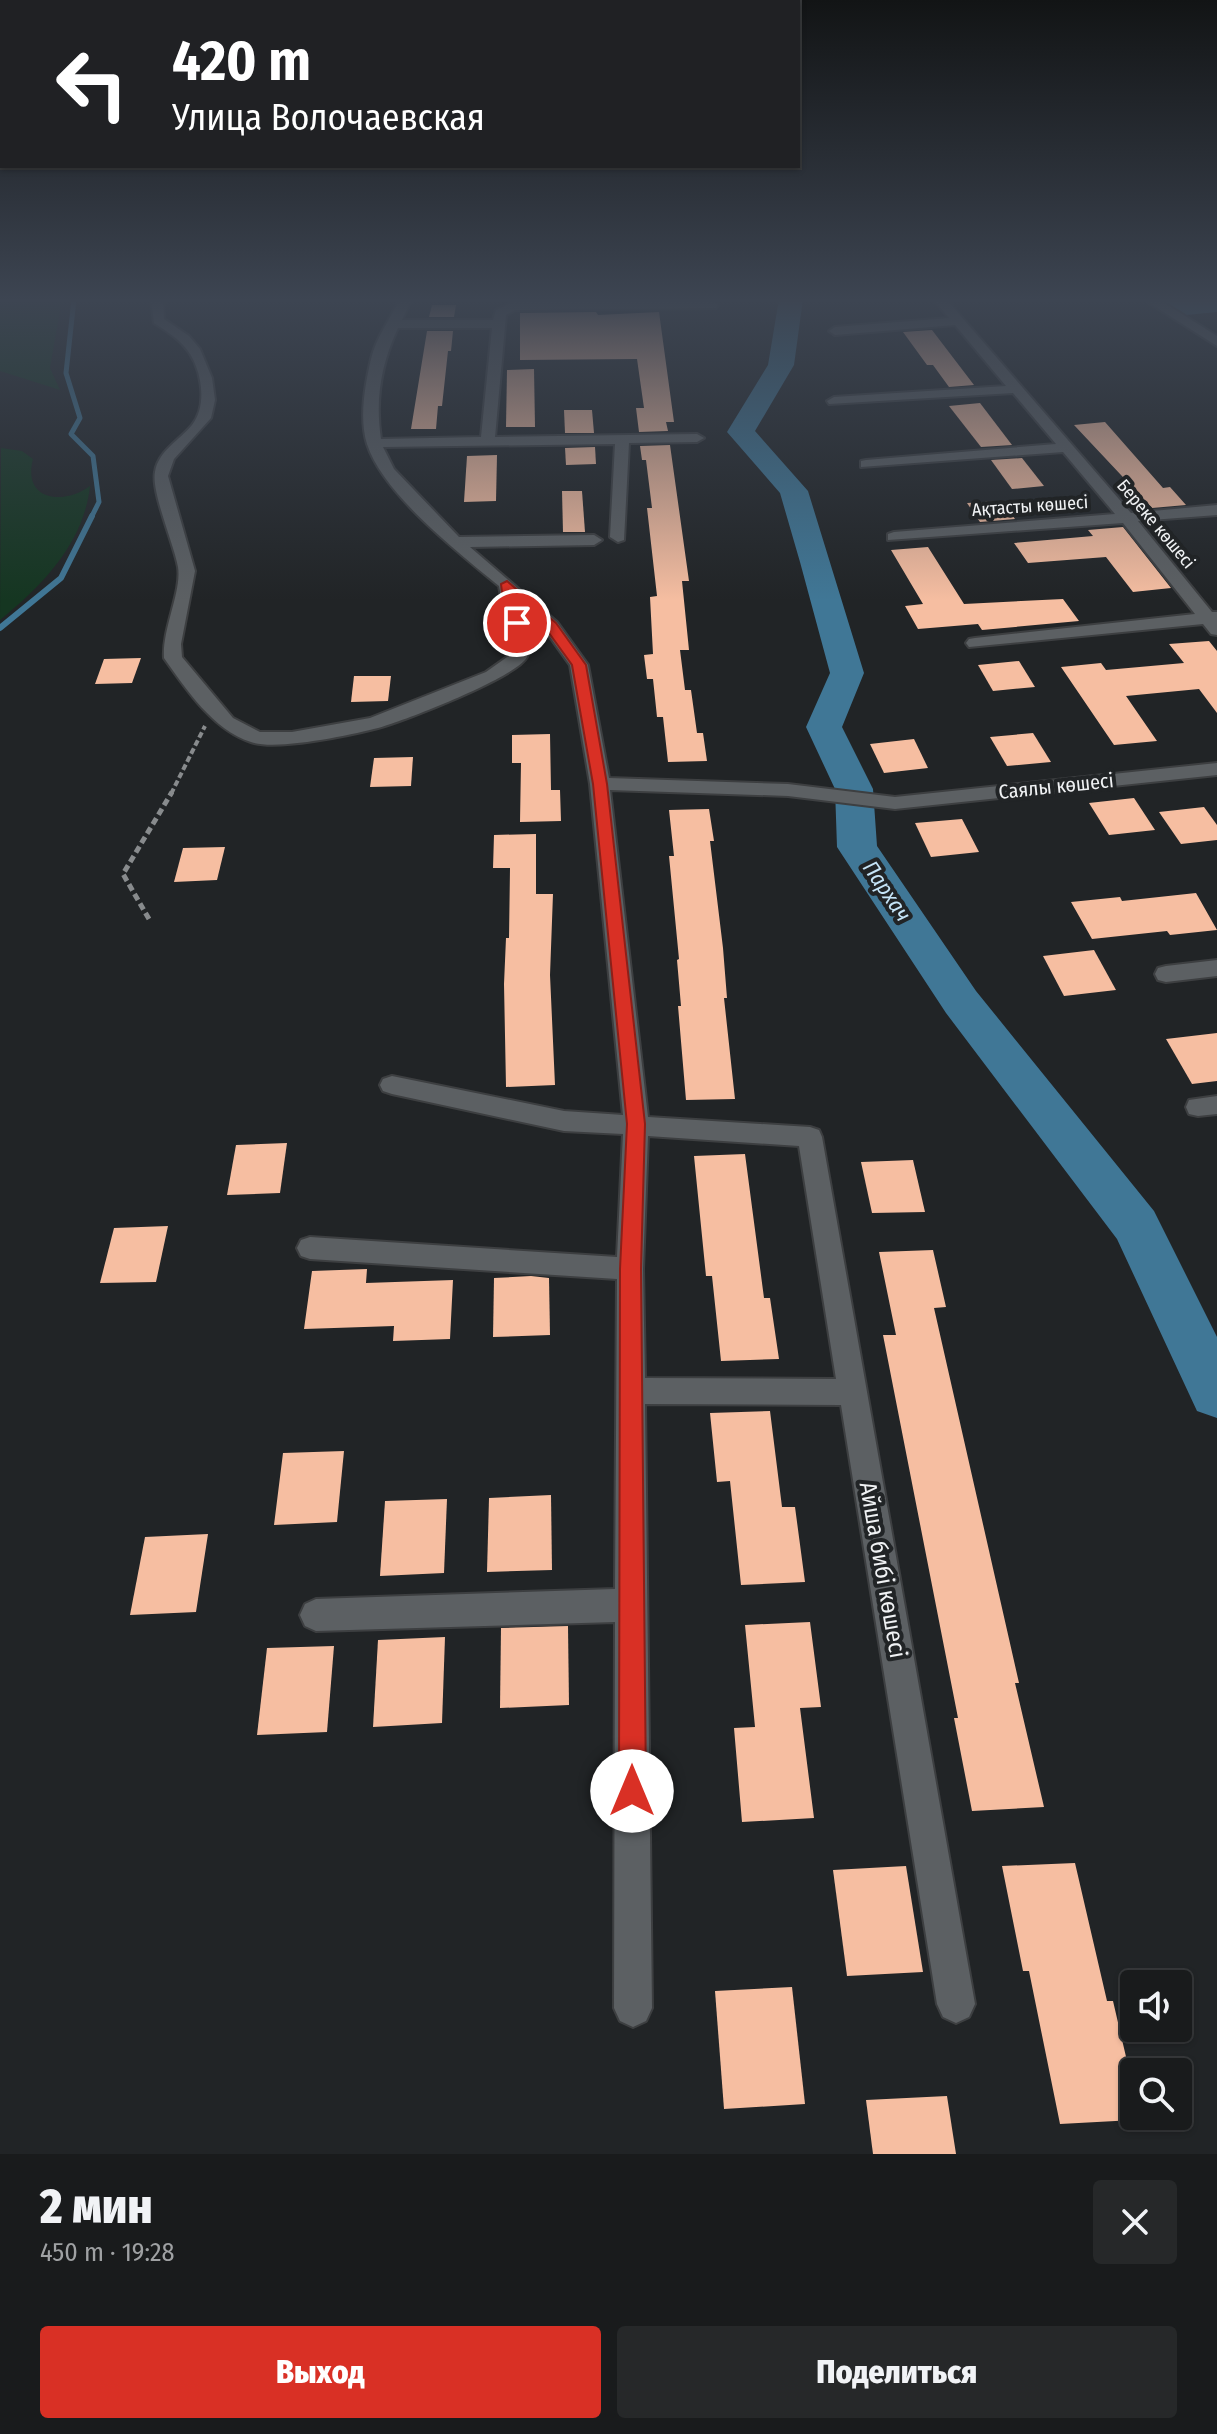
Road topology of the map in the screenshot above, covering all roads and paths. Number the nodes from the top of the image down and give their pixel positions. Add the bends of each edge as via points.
1 (208, 400) edge
2 (372, 400) edge
3 (492, 400) edge
4 (857, 400) edge
5 (1026, 400) edge
6 (834, 401) dead end
7 (622, 438) junction
8 (697, 438) dead end
9 (488, 440) junction
10 (374, 443) junction
11 (1065, 448) junction
12 (866, 464) dead end
13 (1217, 510) edge
14 (1128, 519) junction
15 (618, 537) dead end
16 (894, 537) dead end
17 (594, 540) dead end
18 (455, 542) junction
19 (507, 584) junction
20 (1214, 622) edge
21 (975, 643) dead end
22 (214, 708) junction
23 (1217, 769) edge
24 (600, 784) junction
25 (149, 919) dead end
26 (1217, 968) edge
27 (1166, 974) dead end
28 (392, 1085) dead end
29 (636, 1124) junction
30 (310, 1248) dead end
31 (630, 1269) junction
32 (630, 1391) junction
33 (853, 1392) junction
34 (631, 1605) junction
35 (316, 1615) dead end
36 (956, 2004) dead end
37 (633, 2008) dead end

1 - 22 street via 204,419 170,453 161,476 187,571 173,658
2 - 10 street
3 - 9 street
4 - 6 street
5 - 11 street, Береке көшесі
7 - 8 street
7 - 9 street
7 - 15 street
9 - 10 street
10 - 18 street via 387,471
11 - 12 street
11 - 14 street, Береке көшесі
13 - 14 street, Ақтасты көшесі
14 - 16 street, Ақтасты көшесі
14 - 20 street, Береке көшесі
17 - 18 street
18 - 19 street
19 - 22 street via 523,638 518,657 492,676 375,723 292,738 256,738 226,722
19 - 24 street via 551,626 579,665
20 - 21 street
22 - 25 path via 123,874
23 - 24 street, Саялы көшесі via 895,803 788,790
24 - 29 street
26 - 27 street
28 - 29 street via 564,1121
29 - 31 street
29 - 33 street, Айша бибі көшесі via 810,1137
30 - 31 street
31 - 32 street
32 - 33 street
32 - 34 street
33 - 36 street, Айша бибі көшесі
34 - 35 street
34 - 37 street

